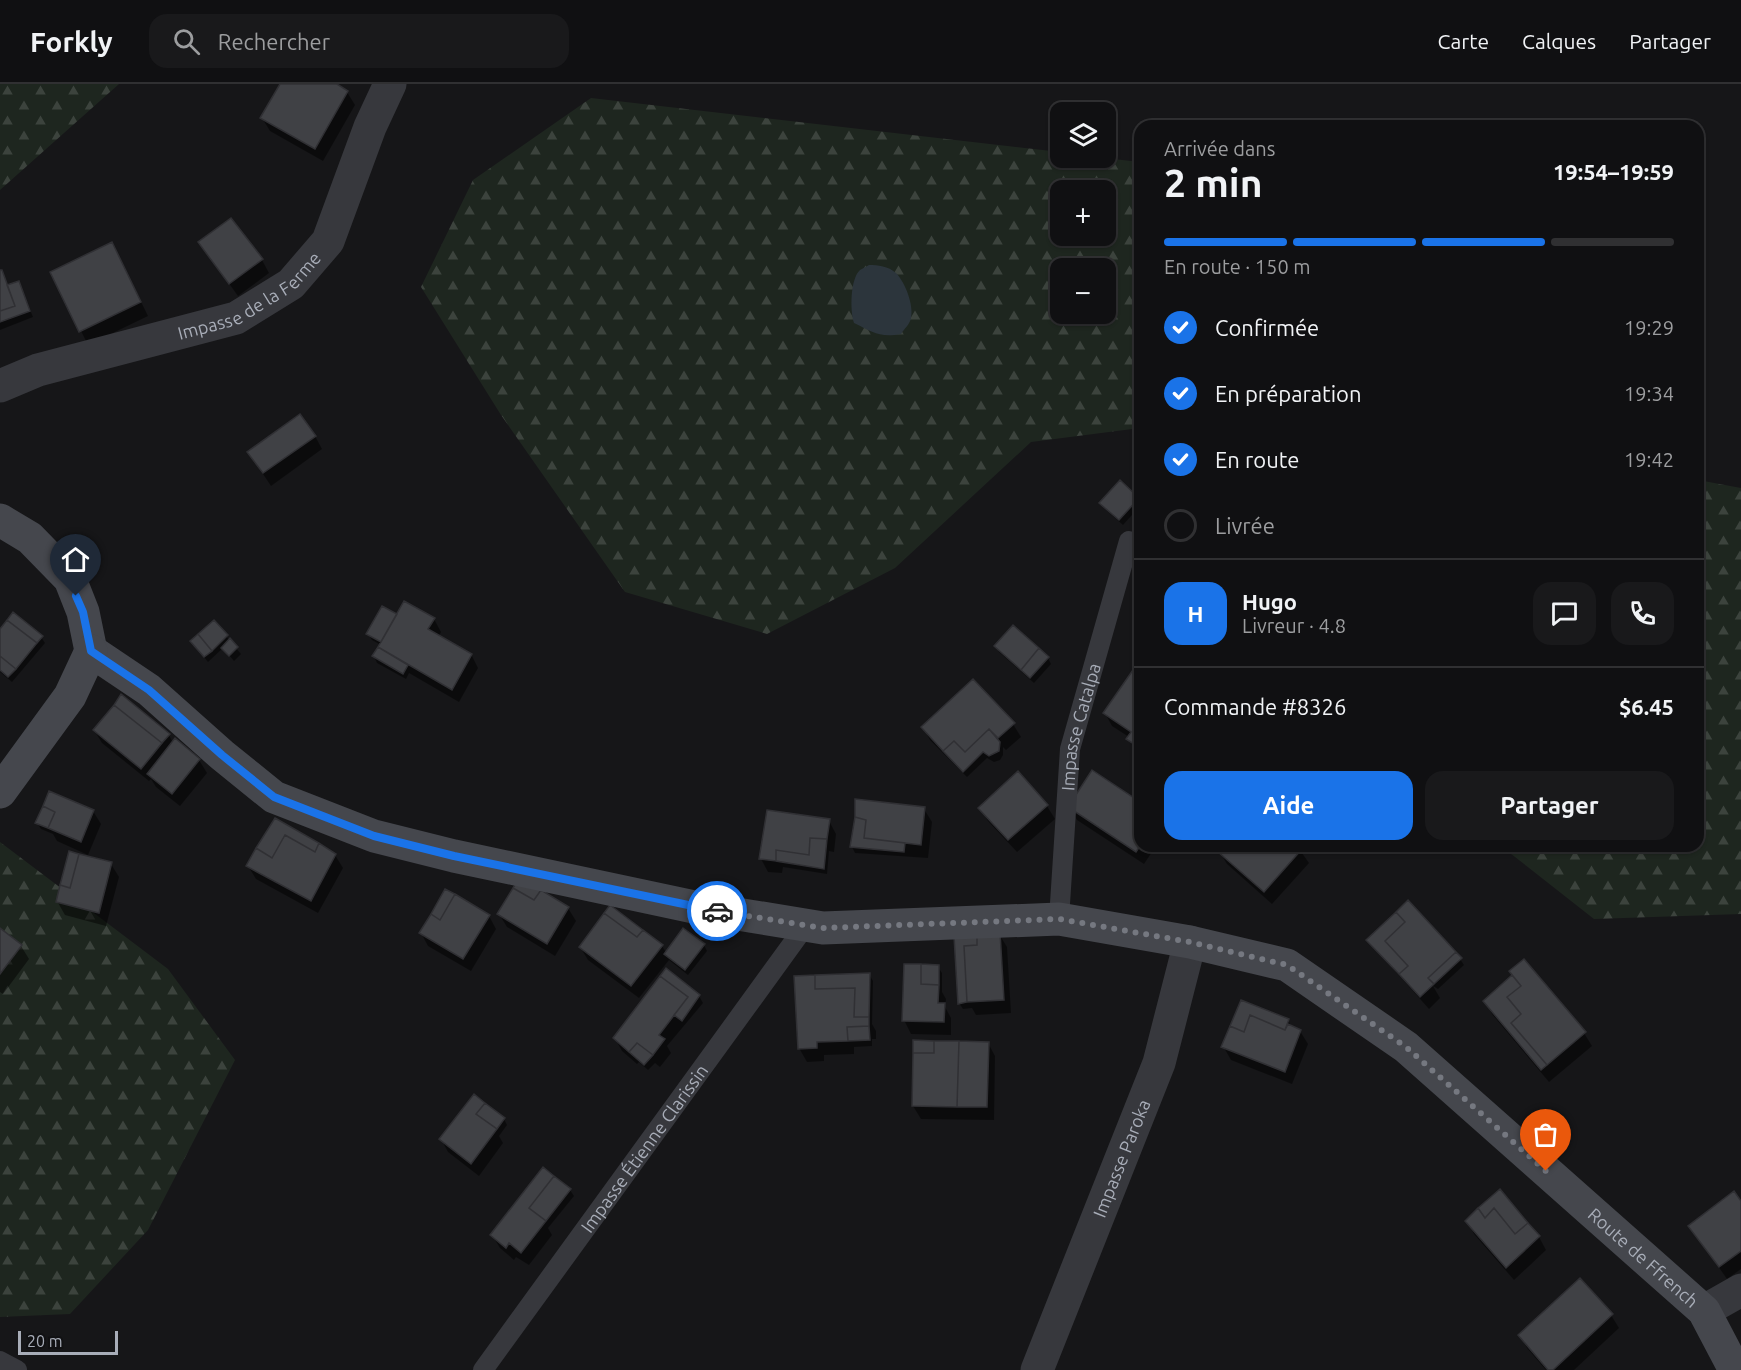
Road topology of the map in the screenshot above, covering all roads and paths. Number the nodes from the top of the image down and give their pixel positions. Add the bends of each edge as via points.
1 (390, 84) edge
2 (0, 387) edge
3 (0, 520) edge
4 (1129, 541) dead end
5 (91, 651) junction
6 (0, 792) edge
7 (1059, 919) junction
8 (806, 925) junction
9 (1190, 942) junction
10 (1741, 1290) edge
11 (1704, 1311) junction
12 (0, 1361) edge
13 (17, 1370) edge
14 (483, 1370) edge
15 (1037, 1370) edge
16 (1735, 1370) edge

1 - 2 street, Impasse de la Ferme via 328,241 291,284 236,318 38,370
3 - 5 main road via 30,538 70,579 83,612
4 - 7 lane, Impasse Catalpa via 1070,749
5 - 6 main road via 70,696
5 - 8 main road, Route de Ffrench via 149,690 274,797 374,836 694,907
7 - 8 main road, Route de Ffrench via 823,928
7 - 9 main road, Route de Ffrench
8 - 14 lane, Impasse Étienne Clarissin
9 - 11 main road, Route de Ffrench via 1287,965 1406,1047
9 - 15 street, Impasse Paroka via 1159,1063
10 - 11 street
11 - 16 main road, Route de Ffrench
12 - 13 lane

